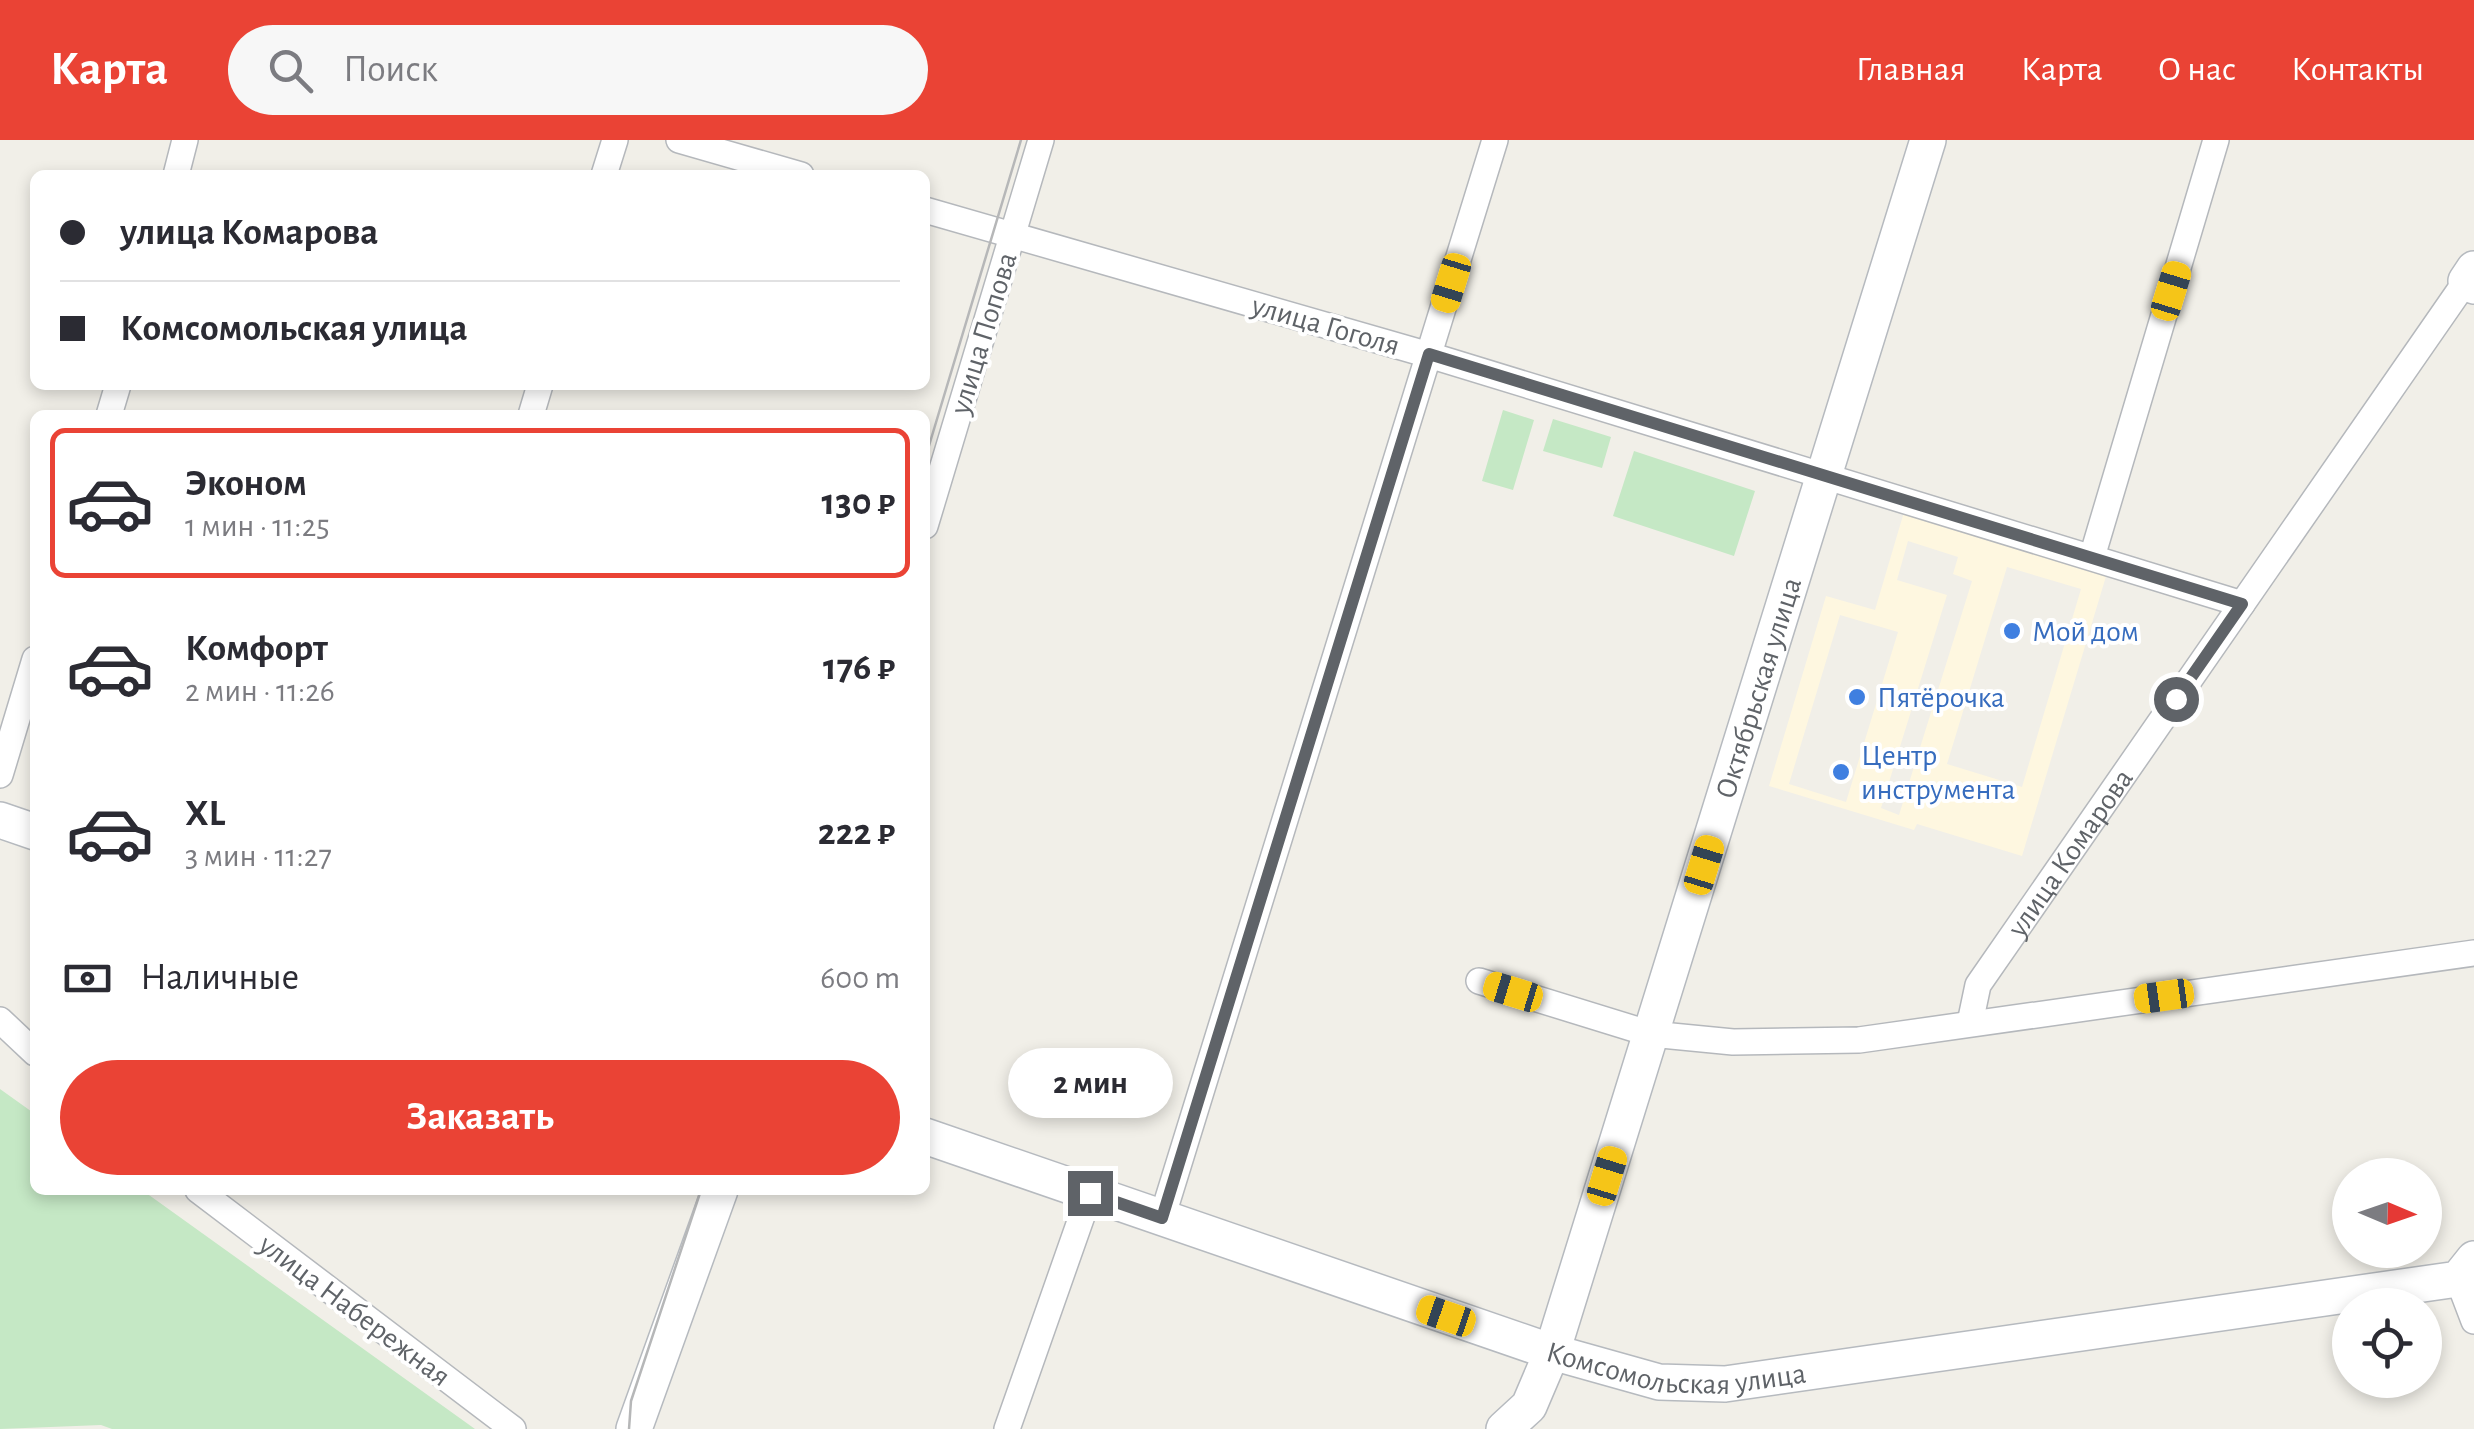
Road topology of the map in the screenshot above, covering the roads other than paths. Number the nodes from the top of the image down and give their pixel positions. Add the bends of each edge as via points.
1 (185, 140) edge
2 (615, 140) edge
3 (679, 140) edge
4 (1041, 140) edge
5 (1495, 140) edge
6 (1928, 140) edge
7 (2216, 140) edge
8 (177, 170) edge
9 (606, 170) edge
10 (784, 170) edge
11 (930, 211) edge
12 (1012, 236) junction
13 (2471, 279) edge
14 (1429, 354) junction
15 (1824, 475) junction
16 (930, 509) edge
17 (2092, 557) junction
18 (2242, 604) junction
19 (30, 676) edge
20 (0, 775) edge
21 (0, 820) edge
22 (30, 830) edge
23 (2474, 953) edge
24 (1479, 981) dead end
25 (0, 1020) edge
26 (1970, 1022) junction
27 (1651, 1034) junction
28 (30, 1048) edge
29 (930, 1138) edge
30 (1090, 1193) junction
31 (205, 1195) edge
32 (718, 1195) edge
33 (1162, 1218) junction
34 (2466, 1269) edge
35 (2474, 1320) edge
36 (1552, 1352) junction
37 (643, 1420) edge
38 (512, 1429) edge
39 (1007, 1429) edge
40 (1504, 1429) edge

1 - 8 street
2 - 9 street
3 - 10 street
4 - 12 street, улица Попова
5 - 14 street
6 - 15 main road, Октябрьская улица
7 - 17 street
11 - 12 street, улица Гоголя
12 - 14 street, улица Гоголя
12 - 16 street, улица Попова
13 - 18 street, улица Комарова
14 - 15 street, улица Гоголя
14 - 33 street
15 - 17 street, улица Гоголя
15 - 27 main road, Октябрьская улица
17 - 18 street, улица Гоголя
18 - 26 street, улица Комарова via 1978,985
19 - 20 street
21 - 22 main road
23 - 26 street
24 - 27 street
25 - 28 street
26 - 27 street via 1859,1040 1733,1042
27 - 36 main road, Октябрьская улица
29 - 30 main road, Комсомольская улица
30 - 33 main road, Комсомольская улица
30 - 39 street
31 - 38 street, улица Набережная
32 - 37 main road
33 - 36 main road, Комсомольская улица
34 - 35 street
34 - 36 main road, Комсомольская улица via 1725,1384 1659,1382
36 - 40 main road, Октябрьская улица via 1528,1406

